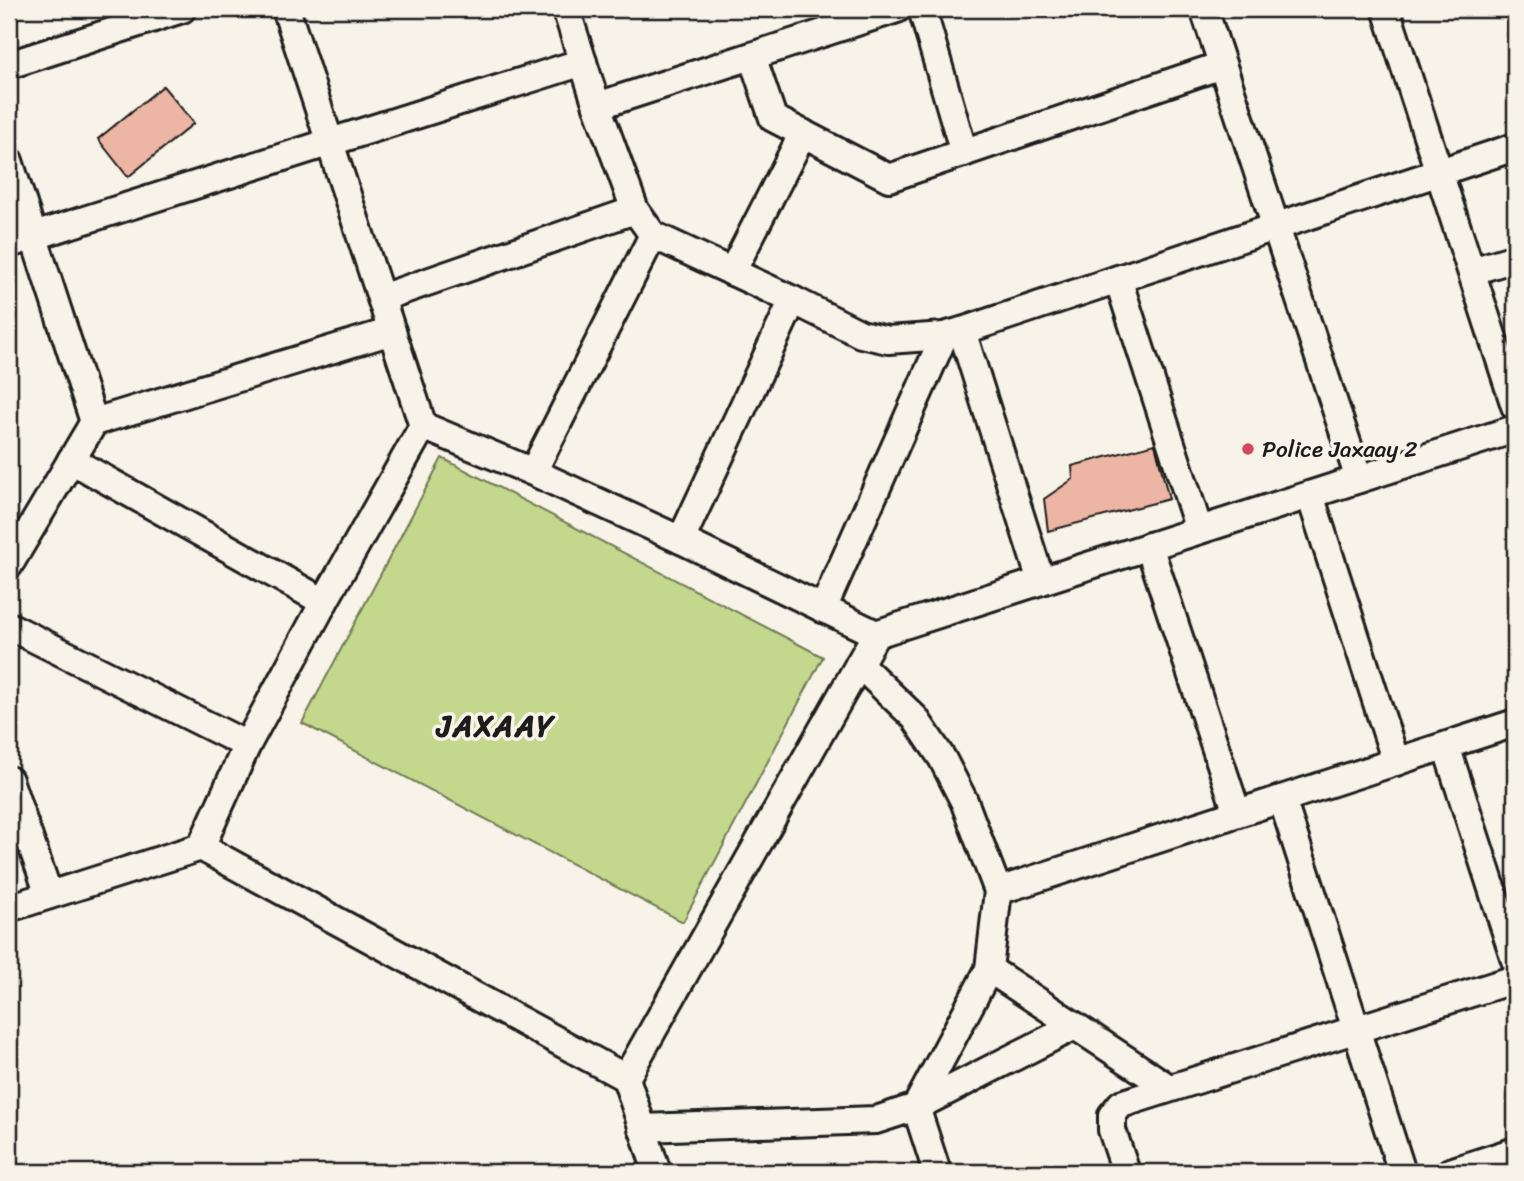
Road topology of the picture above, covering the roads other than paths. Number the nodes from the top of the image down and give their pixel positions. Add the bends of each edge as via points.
1 (182, 9) edge
2 (286, 9) edge
3 (566, 9) edge
4 (897, 9) edge
5 (922, 9) edge
6 (1204, 9) edge
7 (1387, 9) edge
8 (860, 14) edge
9 (752, 56) junction
10 (583, 62) junction
11 (9, 65) edge
12 (1222, 65) junction
13 (597, 106) junction
14 (803, 133) junction
15 (330, 143) junction
16 (1515, 147) edge
17 (964, 153) junction
18 (9, 161) edge
19 (1440, 172) junction
20 (635, 211) junction
21 (1275, 227) junction
22 (653, 235) junction
23 (21, 240) edge
24 (1515, 258) edge
25 (1472, 271) junction
26 (732, 272) junction
27 (1118, 279) junction
28 (381, 298) junction
29 (793, 300) junction
30 (392, 331) junction
31 (953, 333) junction
32 (1515, 406) edge
33 (94, 422) junction
34 (423, 426) junction
35 (1515, 429) edge
36 (71, 460) junction
37 (533, 472) junction
38 (1359, 479) junction
39 (1310, 495) junction
40 (1199, 530) junction
41 (16, 535) edge
42 (681, 540) junction
43 (1149, 546) junction
44 (9, 565) edge
45 (1041, 581) junction
46 (324, 602) junction
47 (823, 609) junction
48 (9, 626) edge
49 (876, 634) junction
50 (859, 664) junction
51 (1515, 723) edge
52 (247, 745) junction
53 (1446, 746) junction
54 (1396, 762) junction
55 (9, 780) edge
56 (1282, 799) junction
57 (1237, 813) junction
58 (201, 847) junction
59 (998, 891) junction
60 (49, 895) junction
61 (9, 908) edge
62 (1515, 960) edge
63 (989, 969) junction
64 (1515, 979) edge
65 (1075, 1026) junction
66 (1356, 1031) junction
67 (626, 1078) junction
68 (1169, 1088) junction
69 (916, 1107) junction
70 (642, 1128) junction
71 (1515, 1151) edge
72 (657, 1172) edge
73 (937, 1172) edge
74 (1126, 1172) edge
75 (1402, 1172) edge
76 (1450, 1172) edge

1 - 11 street
2 - 15 street
3 - 10 street
4 - 8 street
5 - 17 street
6 - 12 street
7 - 19 street
8 - 9 street
9 - 13 street
9 - 14 street via 773,118
10 - 13 street
10 - 15 street
12 - 17 street
12 - 21 street
13 - 20 street
14 - 17 street via 889,178
14 - 26 street
15 - 23 street
15 - 28 street
16 - 19 street
18 - 23 street
19 - 21 street
19 - 25 street
20 - 22 street
20 - 28 street
21 - 27 street
21 - 38 street
22 - 26 street
22 - 37 street
23 - 33 street
24 - 25 street
25 - 32 street
26 - 29 street
27 - 31 street
27 - 40 street
28 - 30 street
29 - 31 street via 861,334 888,340
29 - 42 street
30 - 33 street
30 - 34 street
31 - 45 street
31 - 47 street
33 - 36 street
34 - 37 street
34 - 46 street
35 - 38 street
36 - 41 street
36 - 46 street
37 - 42 street
38 - 39 street
39 - 40 street
39 - 54 street
40 - 43 street
41 - 44 street
42 - 47 street
43 - 45 street
43 - 57 street
45 - 49 street
46 - 52 street
47 - 49 street
48 - 52 street
49 - 50 street
50 - 59 street via 915,718 942,758 964,801
50 - 67 street
51 - 53 street
52 - 58 street
53 - 54 street
53 - 62 street
54 - 56 street
55 - 60 street
56 - 57 street
56 - 66 street
57 - 59 street
58 - 60 street
58 - 67 street
59 - 63 street
60 - 61 street
63 - 65 street
63 - 69 street
64 - 66 street
65 - 68 street
65 - 69 street
66 - 68 street
66 - 75 street
67 - 70 street
68 - 74 street via 1121,1104 1112,1115 1112,1130
69 - 70 street via 876,1120
69 - 73 street
70 - 72 street
71 - 76 street

